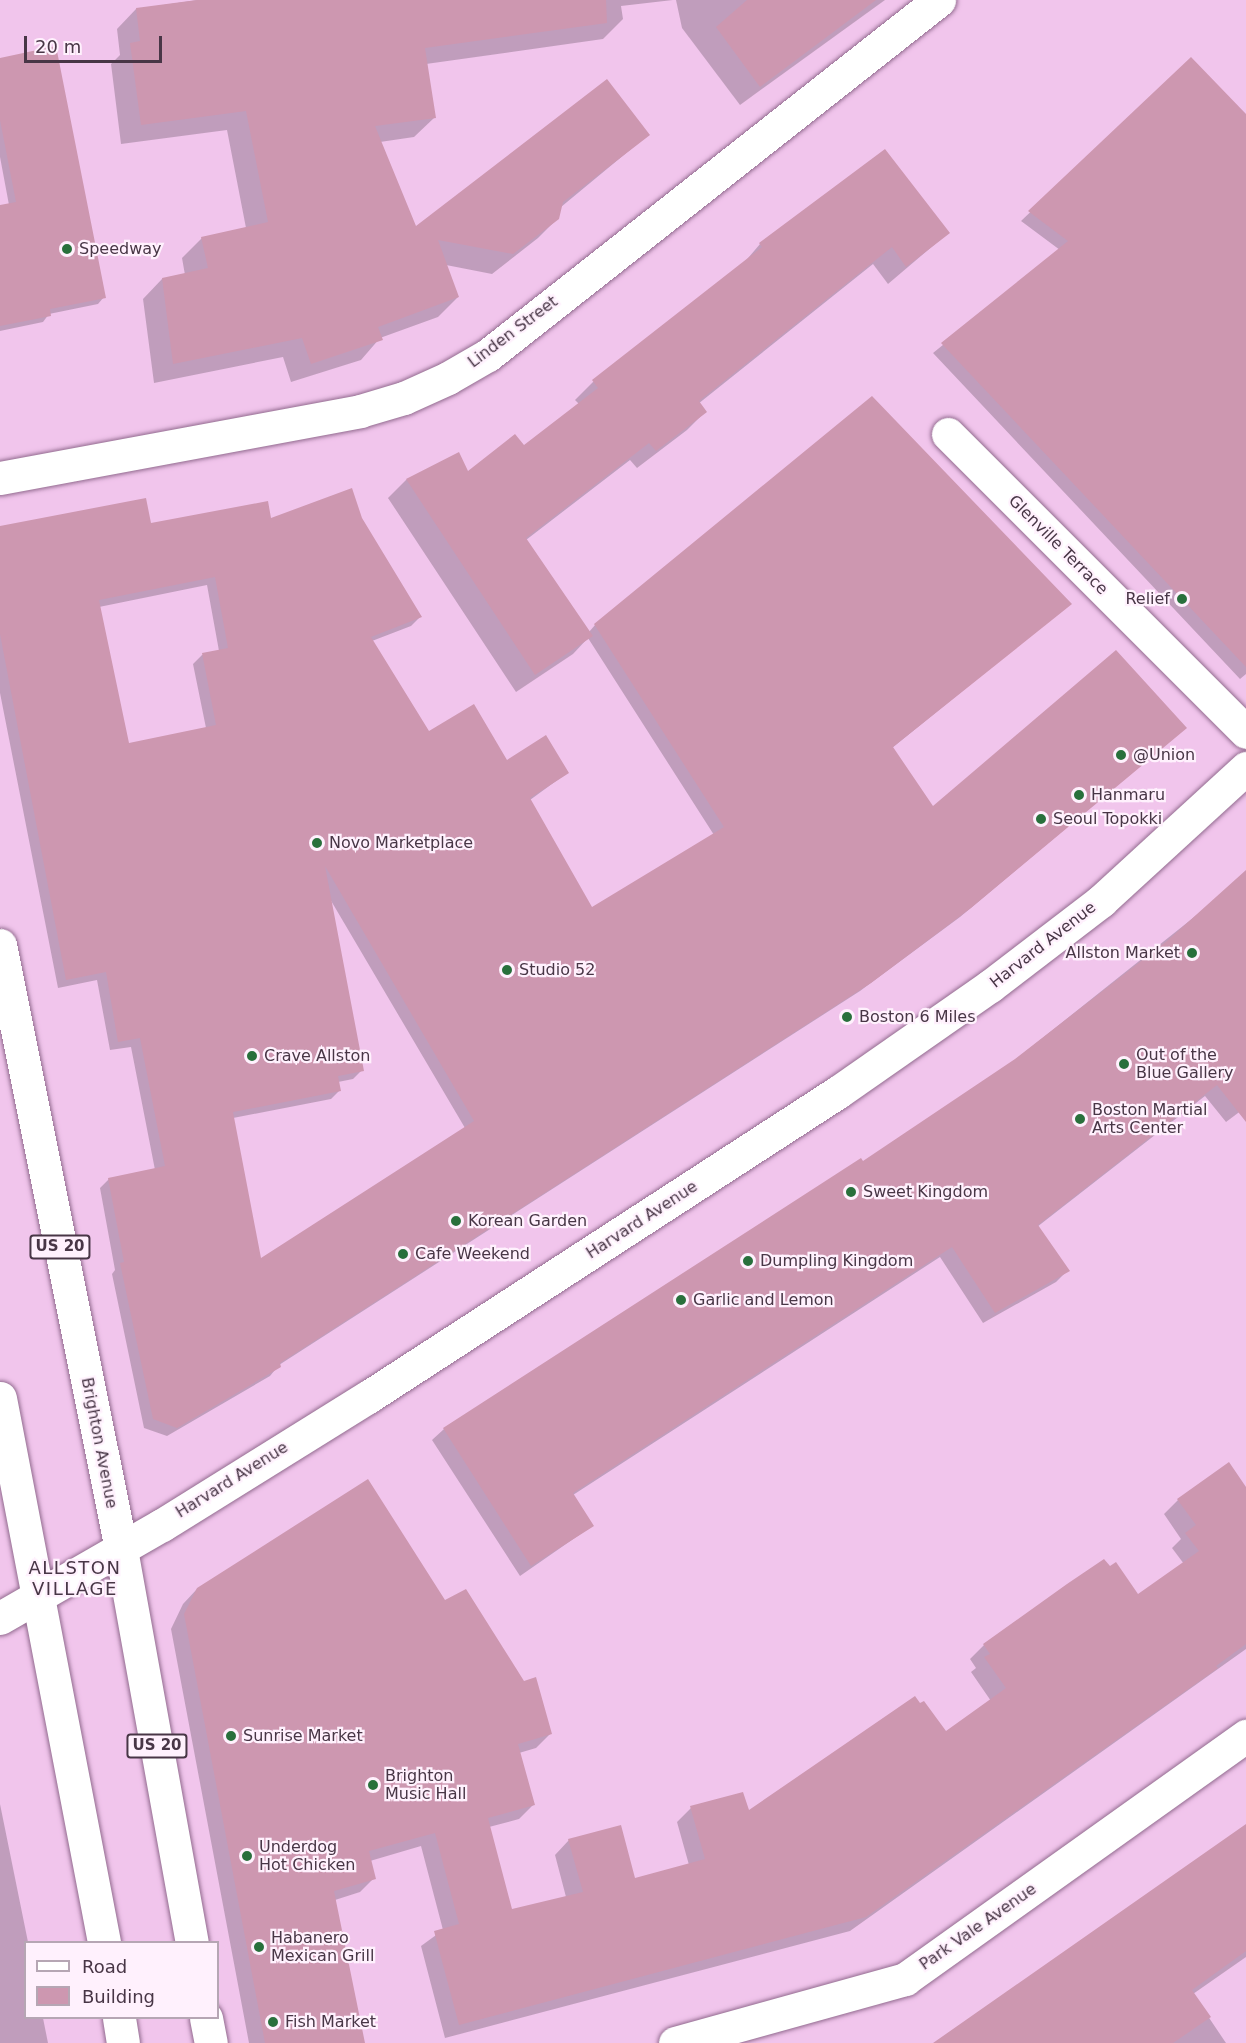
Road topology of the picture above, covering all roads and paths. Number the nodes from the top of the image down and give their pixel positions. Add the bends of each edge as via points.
1 (939, 0) edge
2 (948, 434) dead end
3 (0, 478) edge
4 (1246, 732) edge
5 (1246, 768) edge
6 (0, 945) edge
7 (0, 1398) edge
8 (121, 1549) junction
9 (39, 1594) junction
10 (0, 1618) edge
11 (1246, 1736) edge
12 (104, 1941) edge
13 (192, 1941) edge
14 (118, 2019) edge
15 (206, 2019) edge
16 (123, 2043) edge
17 (211, 2043) edge
18 (675, 2043) edge

1 - 3 main road, Linden Street via 488,355 448,378 404,398 360,411
2 - 4 main road, Glenville Terrace
5 - 8 main road, Harvard Avenue via 1101,901 990,986 838,1092 478,1326
6 - 8 main road, Brighton Avenue / US 20
7 - 9 main road
8 - 9 main road, Harvard Avenue
8 - 13 main road, Brighton Avenue / US 20
9 - 10 main road, Harvard Avenue
9 - 12 main road
11 - 18 main road, Park Vale Avenue via 905,1979
14 - 16 main road
15 - 17 main road

